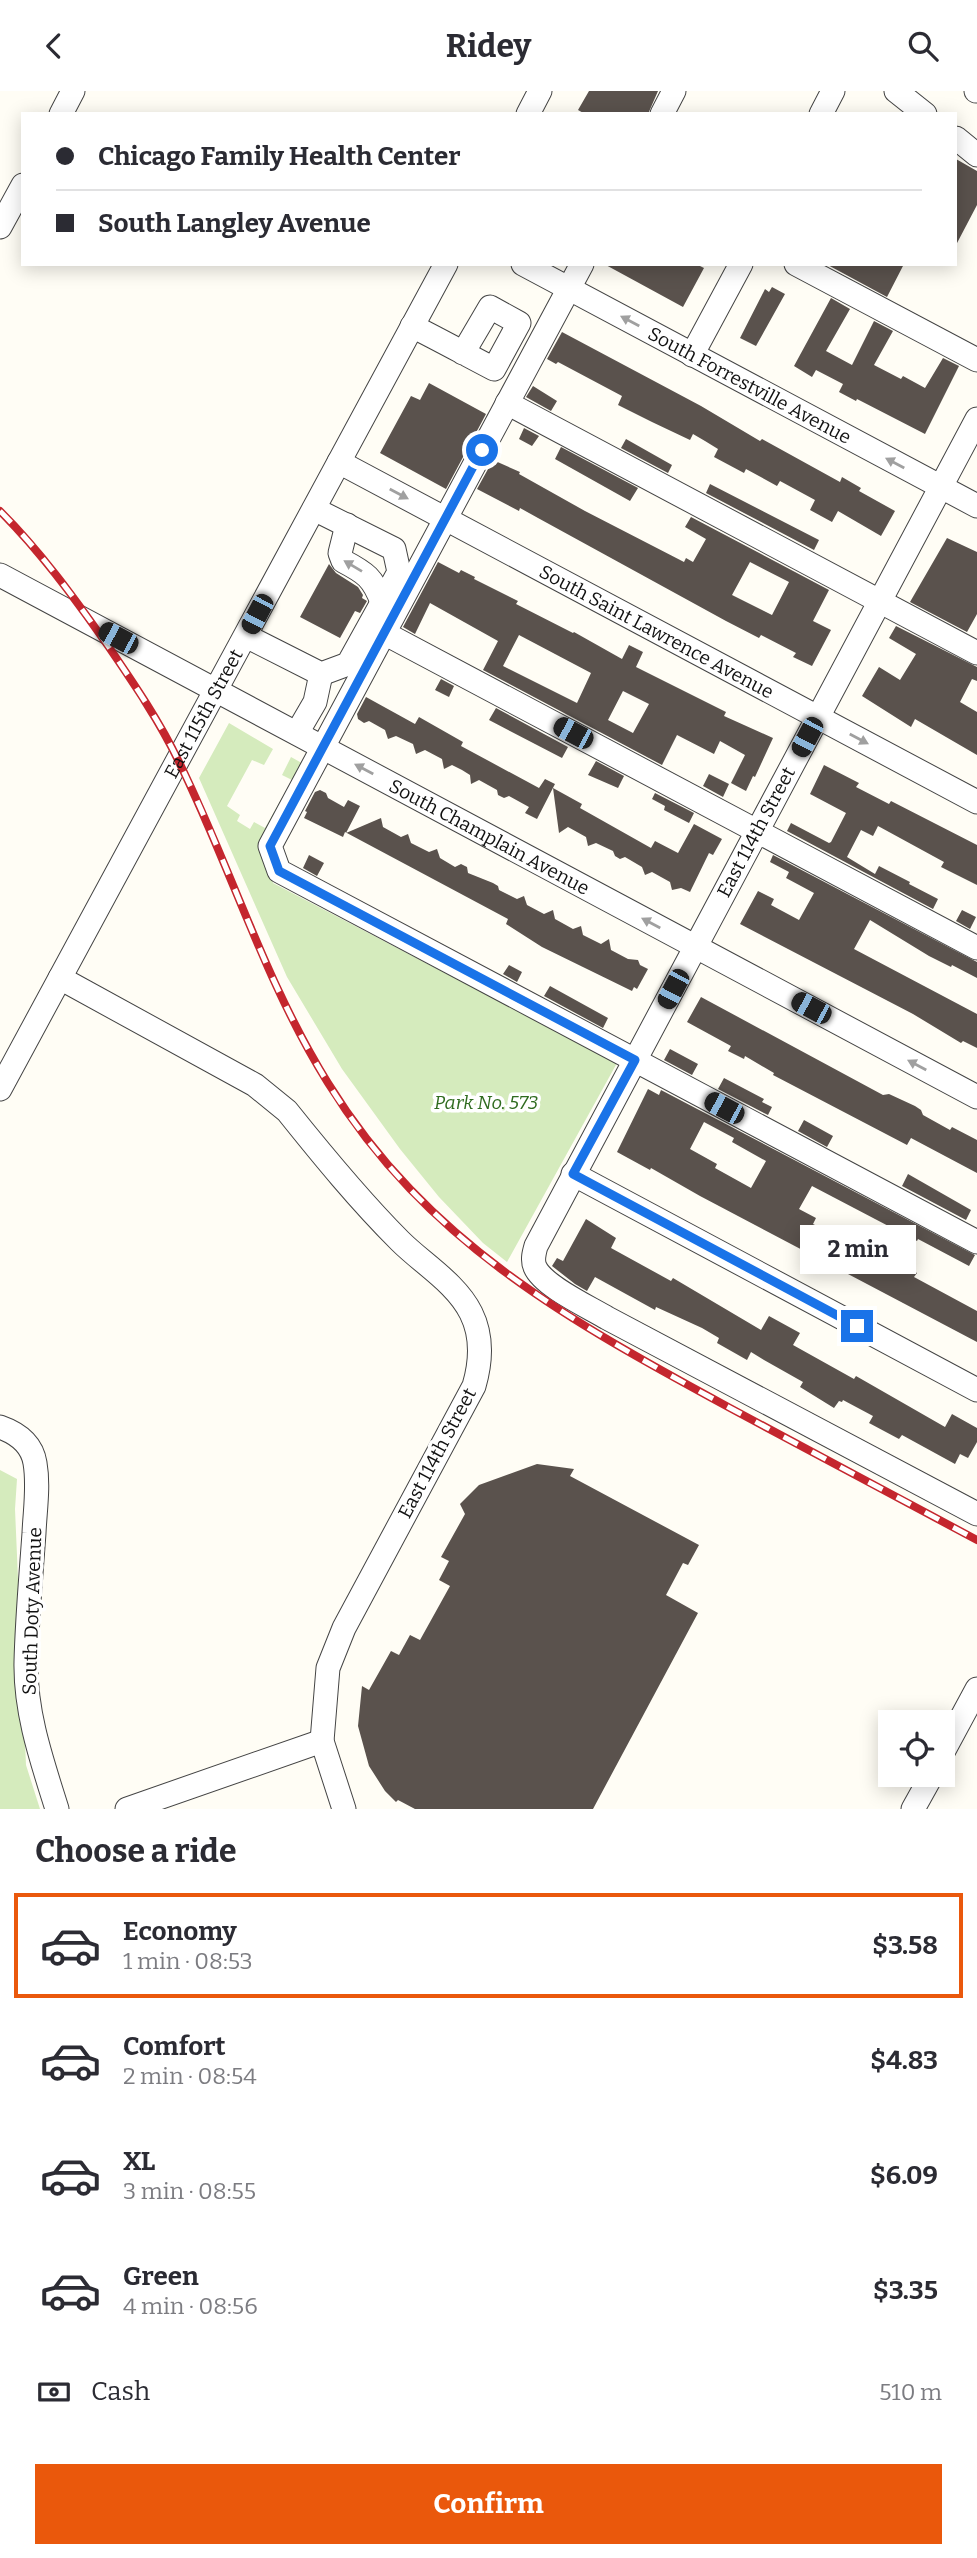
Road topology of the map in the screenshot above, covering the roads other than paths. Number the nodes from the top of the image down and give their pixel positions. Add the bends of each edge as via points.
1 (73, 91) edge
2 (540, 91) edge
3 (674, 91) edge
4 (833, 91) edge
5 (896, 91) edge
6 (62, 112) edge
7 (529, 112) edge
8 (663, 112) edge
9 (822, 112) edge
10 (922, 112) edge
11 (957, 139) edge
12 (977, 155) edge
13 (21, 189) edge
14 (0, 227) edge
15 (445, 266) edge
16 (527, 266) edge
17 (581, 266) edge
18 (740, 266) edge
19 (800, 266) edge
20 (569, 288) junction
21 (412, 326) junction
22 (463, 353) dead end
23 (692, 355) junction
24 (977, 360) edge
25 (507, 403) junction
26 (977, 419) edge
27 (339, 462) junction
28 (940, 487) junction
29 (977, 506) edge
30 (314, 509) junction
31 (445, 519) junction
32 (347, 526) junction
33 (0, 575) edge
34 (879, 601) junction
35 (382, 602) junction
36 (384, 633) junction
37 (246, 636) junction
38 (977, 653) edge
39 (321, 674) junction
40 (216, 690) junction
41 (818, 717) junction
42 (297, 733) junction
43 (323, 747) junction
44 (977, 802) edge
45 (757, 831) junction
46 (695, 946) junction
47 (977, 948) edge
48 (60, 978) junction
49 (635, 1060) junction
50 (0, 1089) edge
51 (977, 1097) edge
52 (573, 1174) junction
53 (977, 1242) edge
54 (977, 1390) edge
55 (0, 1427) edge
56 (977, 1514) edge
57 (977, 1689) edge
58 (955, 1730) edge
59 (322, 1741) junction
60 (925, 1787) edge
61 (163, 1803) edge
62 (57, 1809) edge
63 (127, 1809) edge
64 (344, 1809) edge
65 (913, 1809) edge

1 - 6 street
2 - 7 street
3 - 8 street
4 - 9 street
5 - 10 street
11 - 12 street
13 - 14 street
15 - 21 street, East 115th Street
16 - 20 street, South Forrestville Avenue
17 - 20 street
18 - 23 street
19 - 24 street
23 -> 20 street, South Forrestville Avenue
20 - 25 street
21 - 22 street
21 - 27 street, East 115th Street
28 -> 23 street, South Forrestville Avenue
25 - 31 street
25 - 34 street
26 - 28 street, East 114th Street
27 - 30 street, East 115th Street
27 -> 31 street, South Saint Lawrence Avenue
28 - 29 street, South Forrestville Avenue
28 - 34 street, East 114th Street
30 - 32 street
30 - 37 street, East 115th Street
31 - 36 street
31 - 41 street, South Saint Lawrence Avenue
35 -> 32 street via 375,582 343,561 340,553
32 - 35 street via 394,549 399,572
33 - 40 street, South Champlain Avenue
34 - 38 street
34 - 41 street, East 114th Street
35 - 39 street via 348,663
36 - 43 street
36 - 45 street
37 - 39 street
37 - 40 street, East 115th Street
39 - 42 street via 315,702
40 - 42 street, South Champlain Avenue
40 - 48 street, East 115th Street
41 -> 44 street, South Saint Lawrence Avenue
41 - 45 street, East 114th Street
42 - 43 street, South Champlain Avenue
46 -> 43 street, South Champlain Avenue
43 - 49 street via 270,846 279,871
45 - 46 street, East 114th Street
45 - 47 street
46 - 49 street, East 114th Street
51 -> 46 street, South Champlain Avenue
48 - 50 street, East 115th Street
48 - 59 street, East 114th Street via 272,1097 373,1213 471,1313 481,1350 474,1386 344,1628 328,1668
49 - 52 street, East 114th Street
49 - 53 street
52 - 54 street
52 - 56 street, East 114th Street via 536,1246 534,1266 540,1276
55 - 62 street, South Doty Avenue via 23,1439 35,1461 27,1694
57 - 58 street
59 - 61 street
59 - 64 street
60 - 65 street
61 - 63 street

